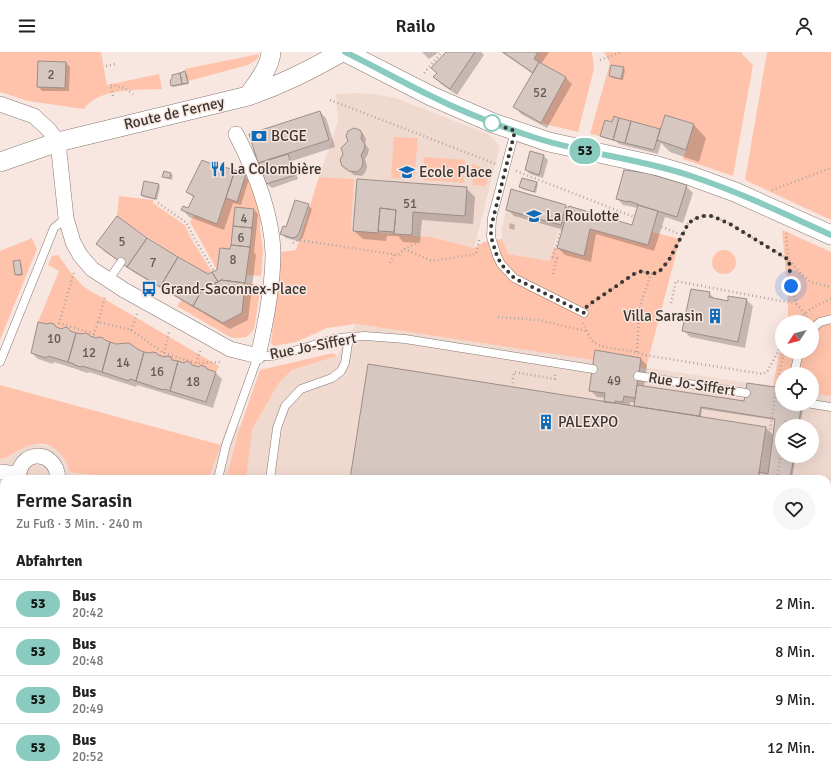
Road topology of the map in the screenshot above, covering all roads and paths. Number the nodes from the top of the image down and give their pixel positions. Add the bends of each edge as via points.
1 (271, 52) edge
2 (344, 52) edge
3 (442, 52) edge
4 (622, 52) edge
5 (600, 60) dead end
6 (115, 64) dead end
7 (106, 66) dead end
8 (424, 74) dead end
9 (133, 94) dead end
10 (113, 96) dead end
11 (248, 96) junction
12 (330, 100) dead end
13 (0, 104) edge
14 (515, 131) junction
15 (236, 134) dead end
16 (58, 142) junction
17 (0, 162) edge
18 (505, 167) junction
19 (831, 168) edge
20 (768, 191) dead end
21 (158, 203) dead end
22 (568, 206) dead end
23 (419, 215) dead end
24 (634, 217) dead end
25 (66, 218) junction
26 (654, 224) dead end
27 (788, 230) dead end
28 (682, 235) junction
29 (831, 235) edge
30 (491, 237) junction
31 (293, 243) dead end
32 (404, 249) junction
33 (394, 255) junction
34 (789, 260) junction
35 (121, 262) dead end
36 (390, 263) dead end
37 (214, 271) dead end
38 (74, 273) dead end
39 (552, 274) dead end
40 (651, 274) junction
41 (108, 281) junction
42 (831, 287) edge
43 (105, 297) dead end
44 (831, 299) edge
45 (671, 303) dead end
46 (797, 304) junction
47 (137, 313) dead end
48 (584, 313) junction
49 (804, 314) joint
50 (498, 317) dead end
51 (831, 319) edge
52 (98, 322) junction
53 (819, 323) edge
54 (131, 330) junction
55 (169, 331) dead end
56 (586, 331) junction
57 (349, 337) junction
58 (201, 349) dead end
59 (637, 352) junction
60 (164, 353) junction
61 (258, 356) junction
62 (775, 357) edge
63 (782, 359) edge
64 (0, 362) edge
65 (225, 362) dead end
66 (196, 363) junction
67 (593, 369) dead end
68 (638, 376) dead end
69 (554, 378) dead end
70 (512, 387) dead end
71 (746, 393) dead end
72 (819, 405) edge
73 (831, 407) edge
74 (779, 463) edge
75 (768, 467) dead end
76 (0, 472) edge
77 (14, 475) edge
78 (19, 475) edge
79 (58, 475) edge
80 (219, 475) edge
81 (271, 475) edge
82 (778, 475) edge

1 - 11 street via 261,78
2 - 11 street, Route de Ferney via 297,77
2 - 14 street via 469,114
3 - 8 path
4 - 5 path
6 - 7 path
9 - 10 path via 126,88 110,85
11 - 16 street, Route de Ferney
12 - 18 path
13 - 16 street via 34,116
14 - 18 lane
14 - 29 street via 571,148 658,166 691,176 735,192
15 - 61 street via 263,197 273,252 270,294
16 - 17 street, Route de Ferney
16 - 25 street, Rue Jo-Siffert
18 - 24 path
18 - 30 lane via 492,218
19 - 20 path
21 - 37 path via 187,223
22 - 39 path via 553,257 557,258
23 - 32 path via 417,243
25 - 41 street, Rue Jo-Siffert via 80,255 92,269
25 - 64 lane via 54,228
26 - 28 path
27 - 34 path via 786,236
28 - 34 path via 694,219 712,216
28 - 40 path via 669,260 659,272
30 - 32 path via 479,240 476,254 432,261
30 - 48 lane via 501,264 514,278
31 - 33 path via 298,240
32 - 33 path via 399,255
33 - 36 path
34 - 42 path via 811,282
34 - 46 path via 791,286
35 - 41 lane
38 - 52 path via 59,323 94,334
40 - 48 path via 642,271 634,274 587,306
40 - 59 path via 639,314
41 - 61 street, Rue Jo-Siffert via 230,349
43 - 52 path
44 - 49 path
45 - 46 path via 676,280
46 - 49 path
47 - 54 path
48 - 56 path via 582,320
50 - 56 path via 538,320
51 - 53 lane
52 - 54 path
54 - 60 path
55 - 60 path
56 - 59 path via 595,343
57 - 61 lane, Rue Jo-Siffert via 300,350
57 - 67 lane, Rue Jo-Siffert via 405,339
57 - 81 lane via 345,363 341,371 332,378 301,389 285,406 278,428
58 - 66 path
59 - 62 path via 763,374 767,372
60 - 66 path
61 - 80 lane via 226,445
63 - 75 path via 766,457 765,466
65 - 66 path
68 - 71 lane, Rue Jo-Siffert
69 - 70 path via 514,372
72 - 73 lane
74 - 82 path
76 - 77 street
78 - 79 street via 22,464 27,459 39,456 50,460

